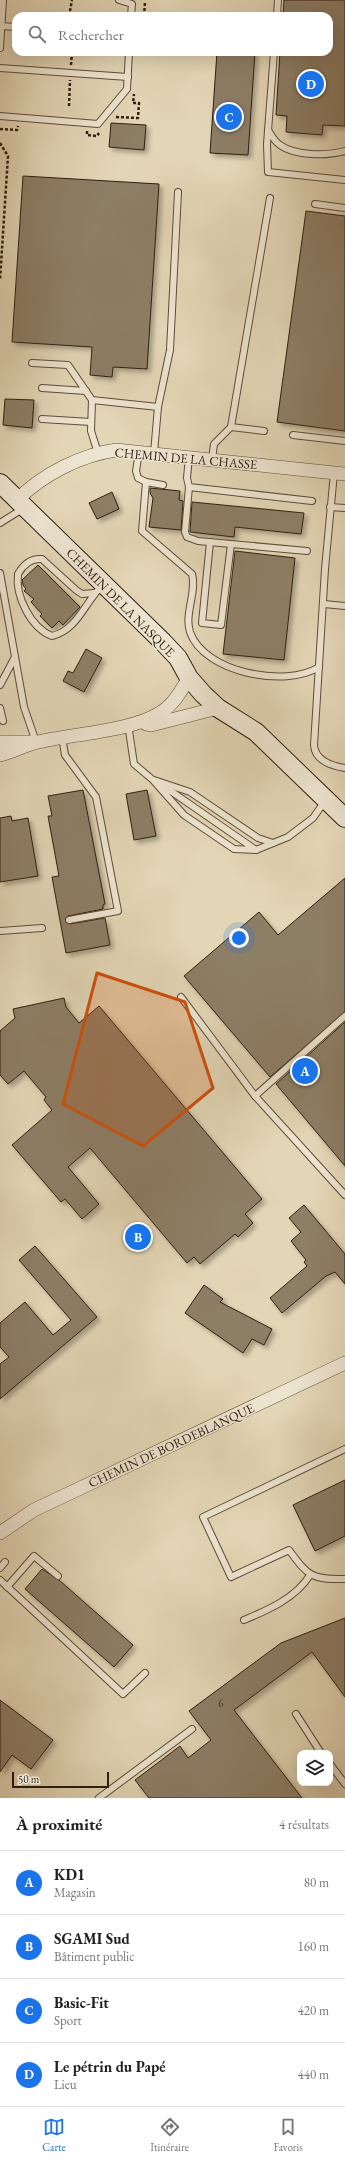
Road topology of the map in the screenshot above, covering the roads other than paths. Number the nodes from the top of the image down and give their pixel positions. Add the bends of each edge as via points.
1 (3, 0) edge
2 (119, 0) edge
3 (278, 0) edge
4 (131, 12) edge
5 (277, 12) edge
6 (1, 13) edge
7 (1, 26) junction
8 (12, 27) edge
9 (0, 33) edge
10 (0, 48) edge
11 (129, 56) edge
12 (274, 56) edge
13 (0, 68) edge
14 (128, 77) junction
15 (0, 116) edge
16 (268, 130) junction
17 (345, 151) edge
18 (345, 180) edge
19 (178, 192) dead end
20 (270, 198) dead end
21 (315, 204) dead end
22 (345, 208) edge
23 (32, 363) dead end
24 (42, 388) dead end
25 (86, 391) junction
26 (92, 400) junction
27 (158, 407) junction
28 (42, 419) dead end
29 (91, 422) junction
30 (231, 428) junction
31 (264, 431) dead end
32 (293, 435) dead end
33 (345, 441) edge
34 (138, 452) junction
35 (98, 453) junction
36 (154, 453) junction
37 (189, 457) junction
38 (212, 460) junction
39 (339, 474) edge
40 (146, 482) junction
41 (0, 483) edge
42 (163, 485) dead end
43 (189, 487) junction
44 (312, 501) dead end
45 (21, 504) junction
46 (330, 507) junction
47 (345, 508) edge
48 (0, 523) edge
49 (210, 542) junction
50 (231, 544) junction
51 (307, 550) dead end
52 (0, 573) edge
53 (99, 589) junction
54 (324, 604) junction
55 (345, 606) edge
56 (15, 657) junction
57 (319, 667) junction
58 (189, 678) junction
59 (0, 685) edge
60 (0, 708) edge
61 (218, 708) junction
62 (3, 721) dead end
63 (133, 724) junction
64 (62, 737) junction
65 (0, 742) edge
66 (36, 742) junction
67 (0, 755) edge
68 (345, 768) edge
69 (153, 780) junction
70 (326, 800) junction
71 (345, 818) edge
72 (273, 843) junction
73 (256, 850) junction
74 (69, 920) dead end
75 (42, 928) dead end
76 (0, 931) edge
77 (181, 997) dead end
78 (345, 1016) edge
79 (255, 1096) junction
80 (345, 1195) edge
81 (345, 1363) edge
82 (345, 1449) edge
83 (1, 1530) edge
84 (6, 1562) dead end
85 (0, 1568) edge
86 (310, 1575) junction
87 (58, 1576) dead end
88 (345, 1579) edge
89 (0, 1580) edge
90 (7, 1587) junction
91 (244, 1620) dead end
92 (145, 1673) dead end
93 (296, 1714) dead end
94 (192, 1729) dead end
95 (320, 1750) edge
96 (333, 1768) edge
97 (345, 1784) edge
98 (99, 1798) edge

1 - 6 lane
2 - 4 lane via 132,4
3 - 5 lane
6 - 7 lane
7 - 8 lane
7 - 9 lane
9 - 10 lane
11 - 14 lane
12 - 16 lane
13 - 14 lane
14 - 15 lane via 127,89 98,124
16 - 17 lane via 274,140 291,150 316,153
16 - 18 lane via 268,172
19 - 27 lane via 170,350
20 - 30 lane
21 - 22 lane
23 - 25 lane via 68,365
24 - 25 lane
25 - 26 lane
26 - 27 lane
26 - 29 lane
27 - 36 lane
28 - 29 lane
29 - 35 lane
30 - 31 lane
30 - 38 lane via 214,444
32 - 33 lane
34 - 35 street, CHEMIN DE LA CHASSE via 116,450
34 - 36 street, CHEMIN DE LA CHASSE
34 - 40 lane via 136,473 140,480
35 - 45 street, CHEMIN DE LA CHASSE via 61,468
36 - 37 street, CHEMIN DE LA CHASSE
37 - 38 street, CHEMIN DE LA CHASSE
37 - 43 lane
38 - 39 street, CHEMIN DE LA CHASSE
39 - 46 lane
40 - 42 lane
40 - 57 lane via 142,531 192,574 189,631 205,652 215,661 232,669 277,676 298,676
41 - 45 street, CHEMIN DE LA NASQUE
43 - 44 lane
43 - 49 lane via 186,534 192,539
45 - 48 lane
45 - 53 street, CHEMIN DE LA NASQUE
46 - 47 lane
46 - 54 lane
49 - 50 lane
49 - 50 lane via 202,623 221,625
50 - 51 lane
52 - 56 lane
53 - 53 lane via 82,594 42,559 36,558 28,562 18,574 18,588 30,617 38,628 52,636 60,634 82,614
53 - 58 street, CHEMIN DE LA NASQUE via 178,658
54 - 55 lane
54 - 57 lane
56 - 59 lane
56 - 66 lane via 24,707
57 - 68 lane via 314,748 322,760
58 - 61 street, CHEMIN DE LA NASQUE
58 - 63 street via 172,703 160,713
60 - 62 lane
61 - 63 street via 151,725
61 - 70 street, CHEMIN DE LA NASQUE via 256,732
63 - 64 street
63 - 69 lane via 134,764
64 - 66 street
64 - 74 lane via 65,755 96,797 118,912
65 - 66 street
66 - 67 street
69 - 72 lane via 190,792 258,838
69 - 73 lane
69 - 73 lane via 184,815 234,849
70 - 71 street, CHEMIN DE LA NASQUE
70 - 72 lane via 313,818 288,837
72 - 73 lane
75 - 76 lane
77 - 79 lane
78 - 79 lane
79 - 80 lane
81 - 83 street, CHEMIN DE BORDEBLANQUE via 34,1510
82 - 86 lane via 203,1518 232,1577 289,1550
84 - 85 lane
86 - 88 lane via 318,1578
86 - 91 lane via 303,1587 265,1611
87 - 90 lane via 34,1556
89 - 90 lane
90 - 92 lane via 123,1694
93 - 95 lane
94 - 98 lane
96 - 97 lane

